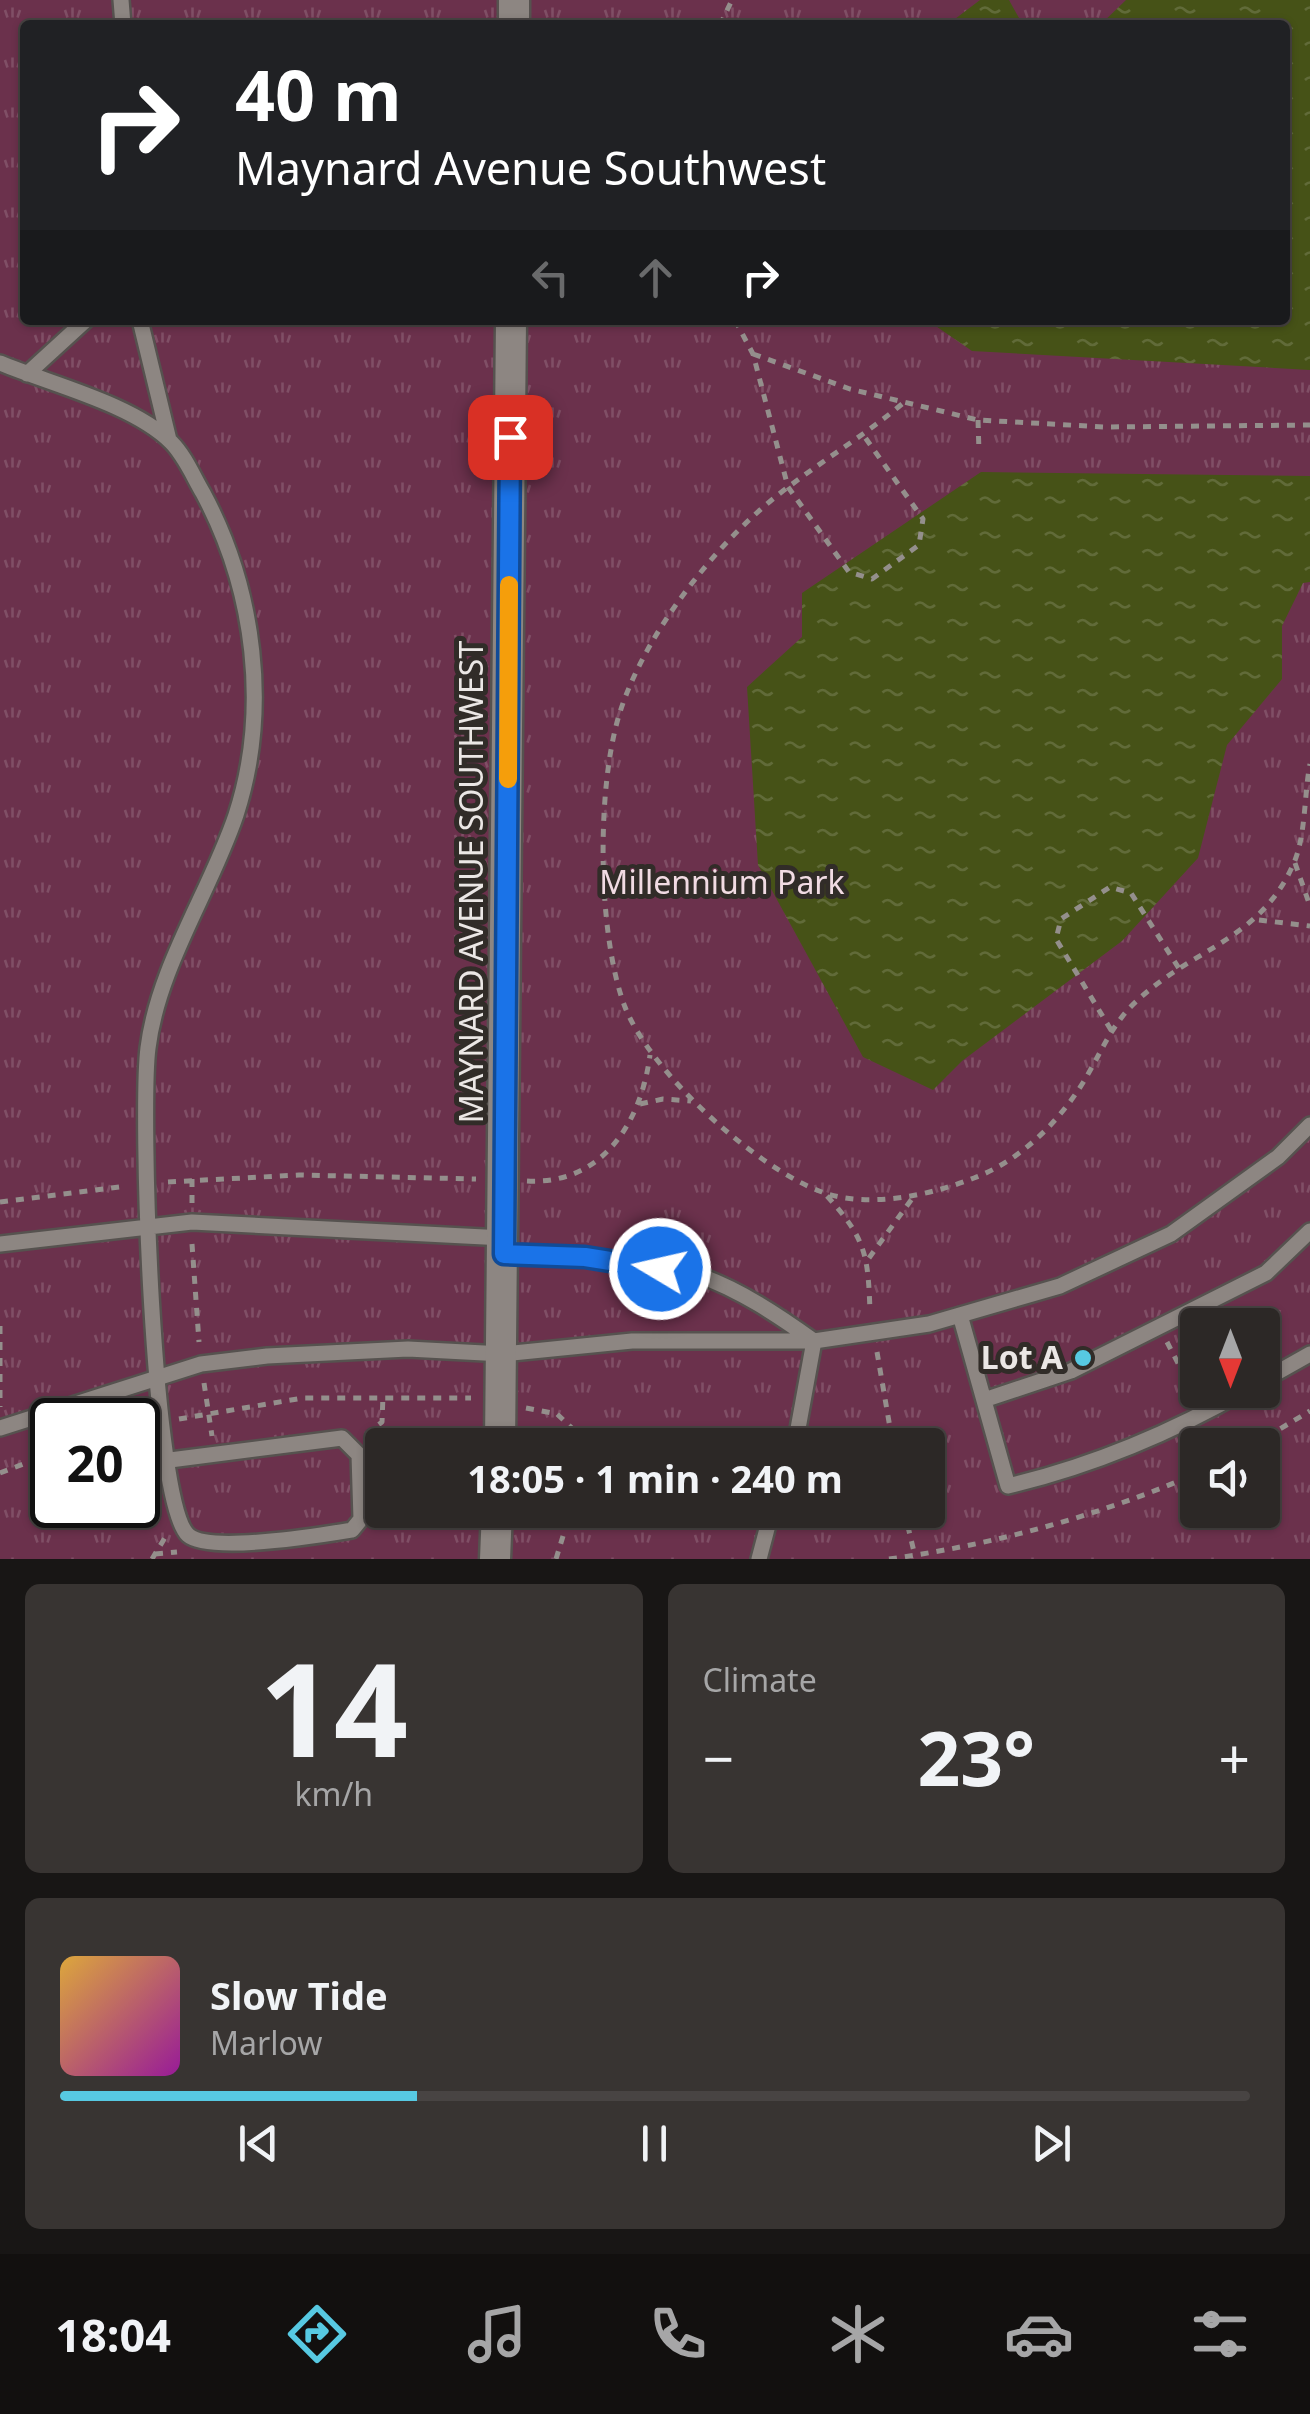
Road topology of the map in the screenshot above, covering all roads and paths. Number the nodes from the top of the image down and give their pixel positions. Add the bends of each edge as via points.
1 (81, 325) edge
2 (141, 325) edge
3 (511, 325) edge
4 (738, 325) edge
5 (753, 354) junction
6 (0, 364) edge
7 (27, 374) junction
8 (902, 404) junction
9 (978, 420) junction
10 (1310, 425) edge
11 (864, 436) junction
12 (169, 440) junction
13 (979, 452) dead end
14 (788, 486) junction
15 (1310, 764) edge
16 (1295, 863) junction
17 (1310, 906) edge
18 (1259, 920) junction
19 (1310, 926) edge
20 (1180, 970) junction
21 (1111, 1030) junction
22 (650, 1056) junction
23 (694, 1102) junction
24 (640, 1104) junction
25 (1310, 1124) edge
26 (192, 1179) junction
27 (504, 1180) junction
28 (144, 1184) junction
29 (825, 1194) junction
30 (914, 1195) junction
31 (0, 1202) edge
32 (192, 1222) junction
33 (146, 1224) junction
34 (1310, 1231) edge
35 (0, 1244) edge
36 (504, 1246) junction
37 (960, 1315) junction
38 (0, 1326) edge
39 (1159, 1326) junction
40 (814, 1341) junction
41 (503, 1354) junction
42 (1310, 1354) edge
43 (201, 1364) junction
44 (1280, 1371) edge
45 (157, 1376) junction
46 (383, 1395) junction
47 (984, 1400) junction
48 (501, 1403) junction
49 (0, 1407) edge
50 (1214, 1408) edge
51 (1310, 1411) edge
52 (208, 1412) junction
53 (1204, 1414) junction
54 (164, 1422) junction
55 (0, 1428) edge
56 (500, 1428) edge
57 (572, 1428) edge
58 (798, 1428) edge
59 (1212, 1428) edge
60 (1280, 1429) edge
61 (351, 1444) junction
62 (214, 1454) junction
63 (170, 1460) junction
64 (30, 1461) edge
65 (0, 1473) edge
66 (1180, 1481) edge
67 (496, 1528) edge
68 (565, 1528) edge
69 (767, 1528) edge
70 (908, 1528) edge
71 (915, 1557) edge
72 (495, 1559) edge
73 (556, 1559) edge
74 (759, 1559) edge
75 (890, 1559) edge

1 - 7 lane
2 - 12 lane
3 - 27 street, MAYNARD AVENUE SOUTHWEST
4 - 5 path
5 - 8 path
5 - 14 path
6 - 7 lane
7 - 12 lane via 123,412
8 - 9 path
8 - 11 path
9 - 10 path via 1104,427
9 - 13 path
11 - 14 path
11 - 14 path via 923,520 919,545 872,580 850,572
12 - 28 lane via 219,524 243,598 254,676 251,756 236,812 160,999 148,1047
14 - 22 path via 724,546 666,618 620,710 602,813 608,922 624,1006
15 - 16 path
16 - 17 path
16 - 18 path
18 - 19 path
18 - 20 path
20 - 21 path via 1140,998
20 - 21 path via 1131,893 1110,887 1062,919 1056,939
21 - 30 path via 1048,1131 977,1177
22 - 23 path
22 - 24 path
23 - 24 path
23 - 29 path via 777,1171
24 - 27 path via 602,1160 578,1174 548,1182
25 - 37 lane via 1278,1158 1171,1234 1060,1286
26 - 27 path via 299,1174
26 - 28 path
26 - 32 path
27 - 36 street, MAYNARD AVENUE SOUTHWEST
28 - 31 path
28 - 33 lane
29 - 30 path
29 - 30 path via 854,1226 869,1258
32 - 33 lane
32 - 36 lane
32 - 43 path
33 - 35 lane
33 - 45 lane
34 - 39 lane via 1266,1273
36 - 40 lane via 698,1275
36 - 41 street, MAYNARD AVENUE SOUTHWEST
37 - 40 lane via 874,1336
37 - 47 lane
38 - 49 path
39 - 47 lane via 1071,1371
39 - 53 path
40 - 41 lane via 632,1341
40 - 58 lane
41 - 43 lane via 408,1348
41 - 48 street, MAYNARD AVENUE SOUTHWEST
42 - 44 lane
43 - 45 lane
43 - 52 path
45 - 54 lane
45 - 55 lane
46 - 48 path via 458,1395
46 - 52 path
46 - 61 path via 382,1422
47 - 53 lane via 1008,1486 1070,1471
48 - 56 street, MAYNARD AVENUE SOUTHWEST
48 - 57 path via 557,1414
50 - 53 lane
51 - 60 path
52 - 54 path
52 - 62 path
53 - 59 path
54 - 63 lane
61 - 62 lane via 342,1438
61 - 63 lane via 359,1455 361,1492 361,1520 352,1530 237,1542 204,1542 188,1534 176,1510
62 - 63 lane
64 - 65 path
66 - 71 path via 1028,1534
67 - 72 street
68 - 73 path
69 - 74 lane
70 - 71 path
71 - 75 path

